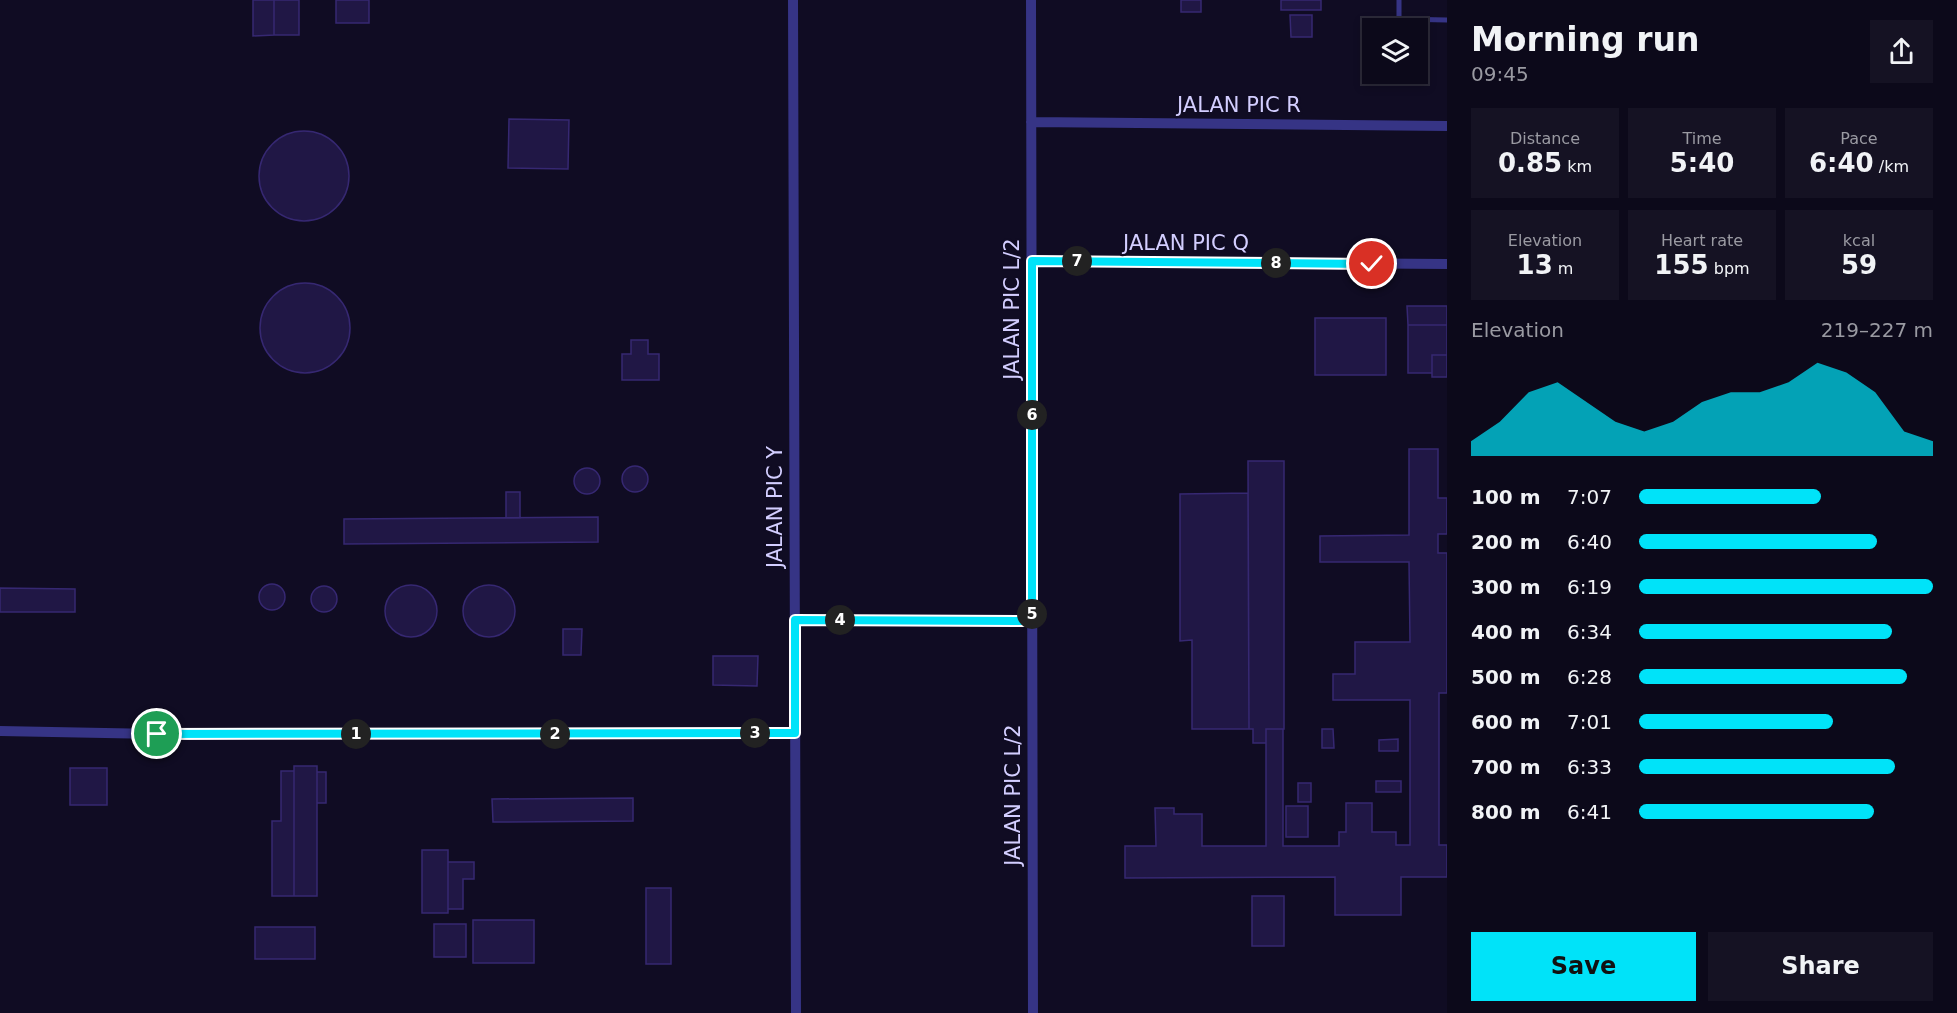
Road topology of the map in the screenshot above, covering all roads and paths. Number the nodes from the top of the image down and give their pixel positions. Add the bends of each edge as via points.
1 (793, 0) edge
2 (1030, 0) edge
3 (1399, 0) edge
4 (1447, 20) edge
5 (1031, 122) junction
6 (1447, 126) edge
7 (1032, 261) junction
8 (1447, 264) edge
9 (795, 620) junction
10 (1032, 621) junction
11 (0, 731) edge
12 (795, 733) junction
13 (796, 1013) edge
14 (1033, 1013) edge

1 - 9 street, JALAN PIC Y
2 - 5 street, JALAN PIC L/2
3 - 4 lane via 1399,19
5 - 6 street, JALAN PIC R
5 - 7 street, JALAN PIC L/2
7 - 8 street, JALAN PIC Q
7 - 10 street, JALAN PIC L/2
9 - 10 lane
9 - 12 street, JALAN PIC Y
10 - 14 street, JALAN PIC L/2
11 - 12 street
12 - 13 street, JALAN PIC Y

